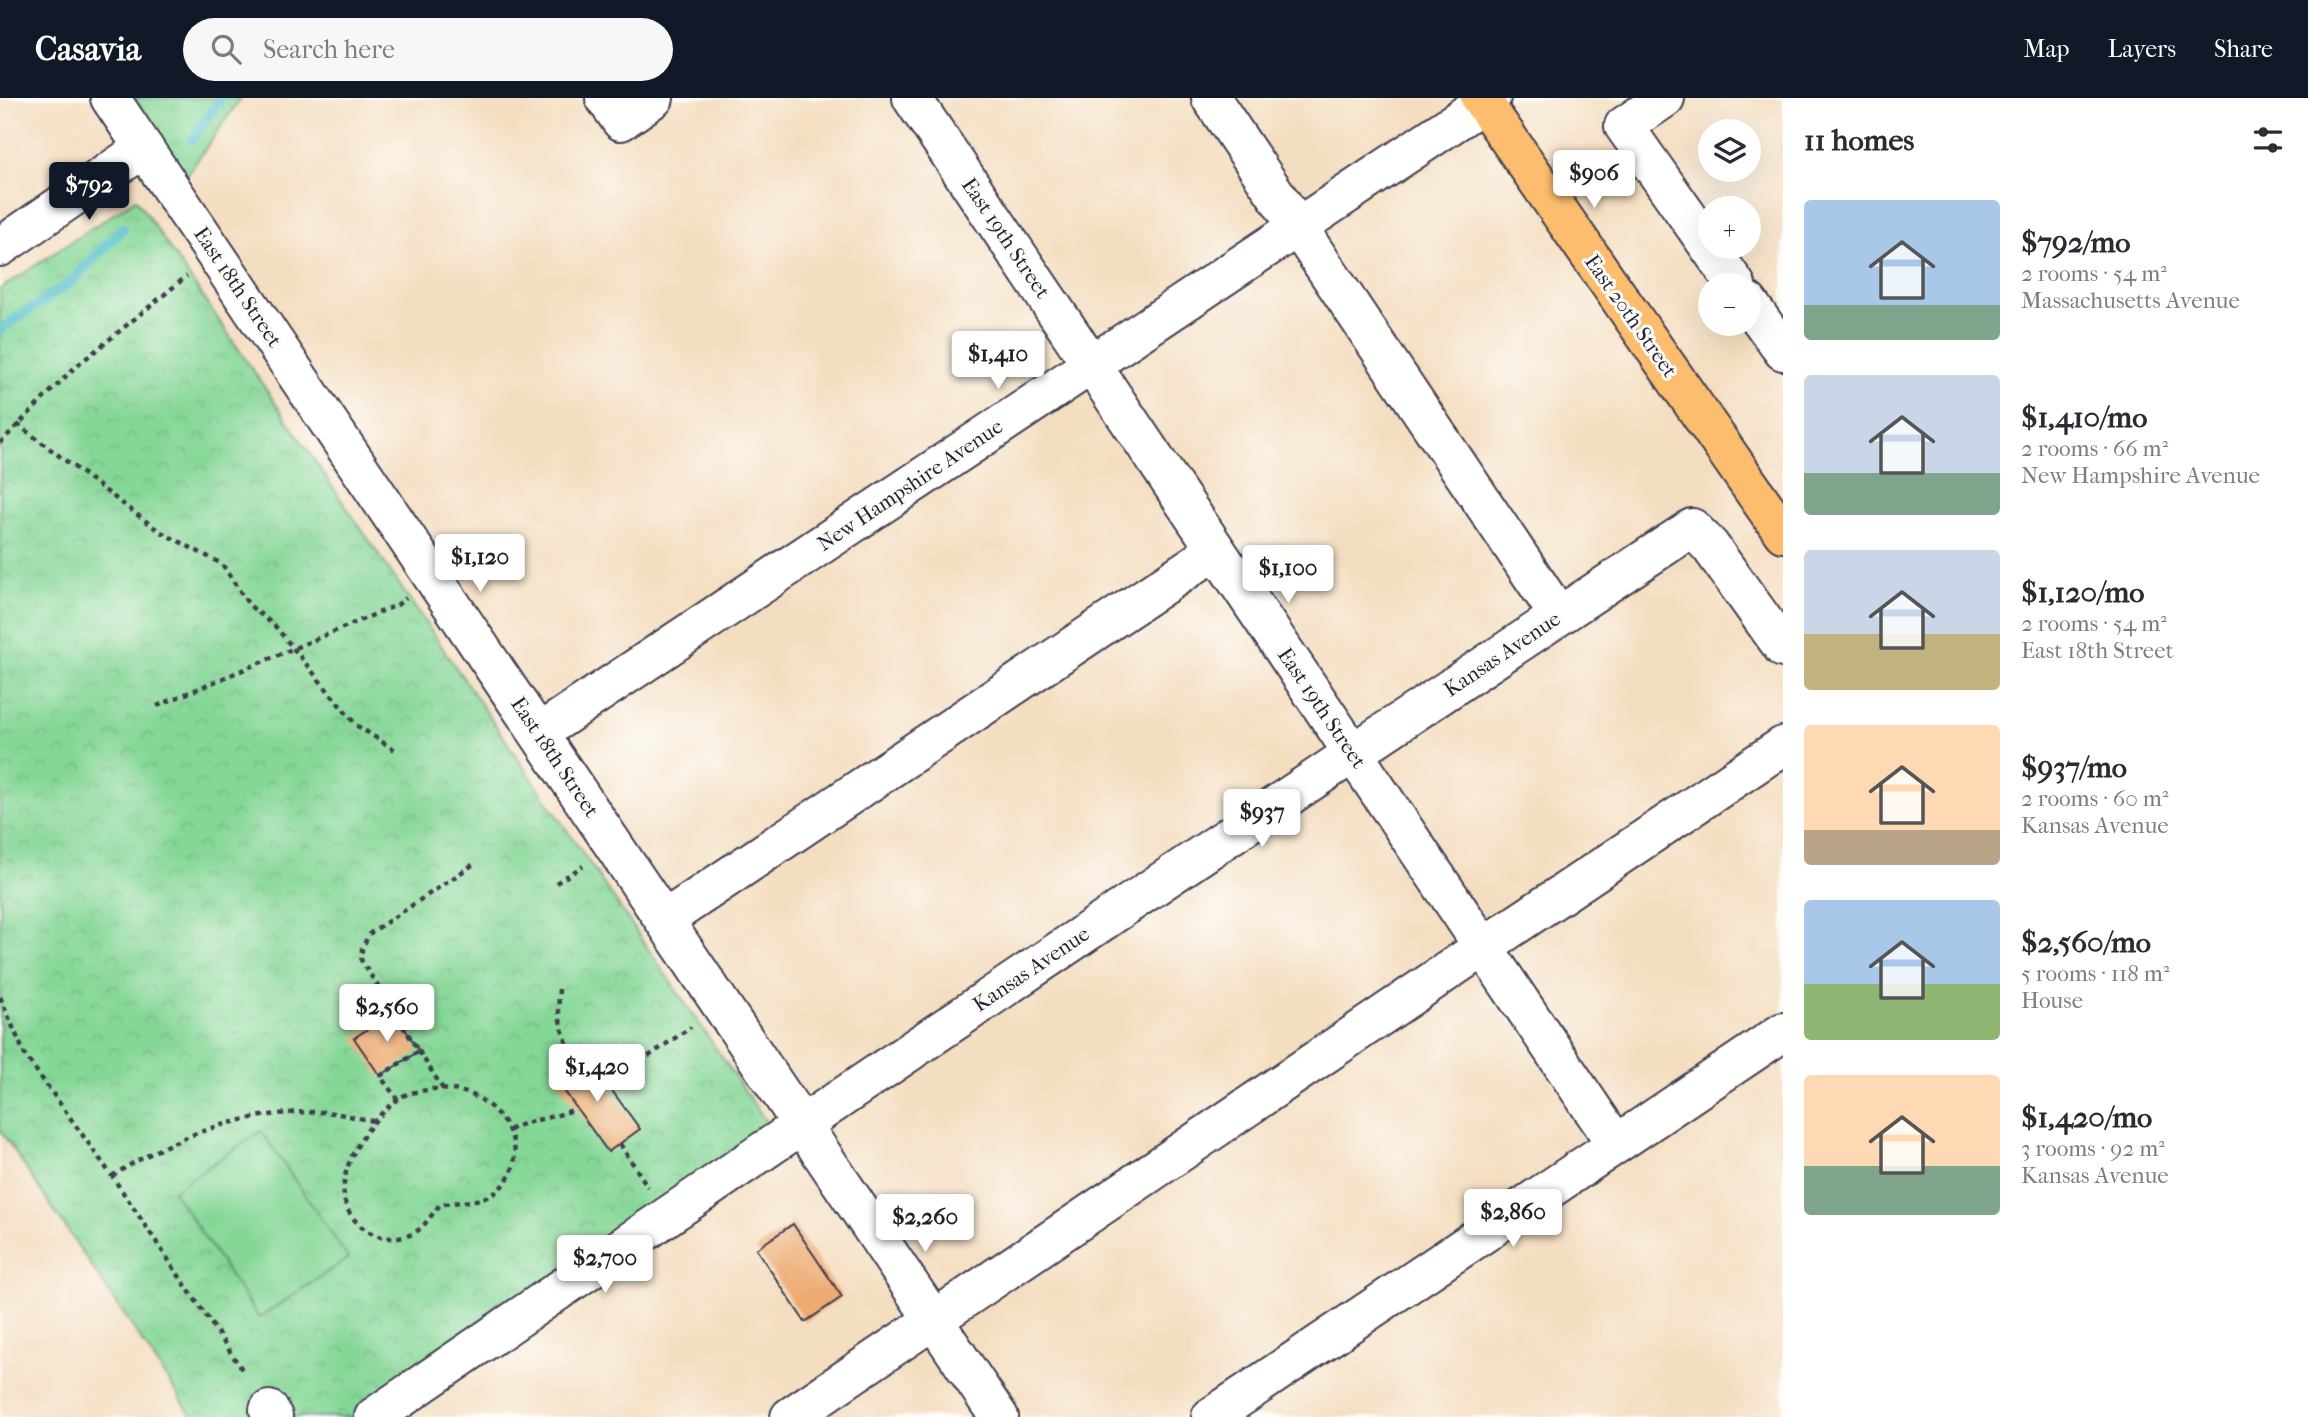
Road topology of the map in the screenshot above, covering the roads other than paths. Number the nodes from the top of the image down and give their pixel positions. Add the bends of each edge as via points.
1 (110, 98) edge
2 (605, 98) edge
3 (654, 98) edge
4 (912, 98) edge
5 (1211, 98) edge
6 (1665, 98) edge
7 (1485, 100) edge
8 (144, 148) junction
9 (1298, 227) junction
10 (0, 247) edge
11 (1728, 273) edge
12 (1761, 320) edge
13 (1783, 351) edge
14 (1091, 365) junction
15 (1783, 533) edge
16 (1216, 550) junction
17 (1559, 616) junction
18 (1783, 648) edge
19 (538, 733) junction
20 (1783, 746) edge
21 (1352, 753) junction
22 (664, 920) junction
23 (1483, 947) junction
24 (1783, 1032) edge
25 (802, 1124) junction
26 (1616, 1144) junction
27 (934, 1320) junction
28 (374, 1417) edge
29 (790, 1417) edge
30 (999, 1417) edge
31 (1211, 1417) edge

1 - 8 street, East 18th Street
2 - 3 street via 621,121
4 - 14 street, East 19th Street
5 - 9 street
6 - 11 street via 1624,126
7 - 9 street, New Hampshire Avenue
7 - 15 main road, East 20th Street
8 - 10 street
8 - 19 street, East 18th Street
9 - 14 street, New Hampshire Avenue
9 - 17 street
12 - 13 street
14 - 16 street, East 19th Street
14 - 19 street, New Hampshire Avenue
16 - 21 street, East 19th Street
16 - 22 street
17 - 18 street, Kansas Avenue via 1692,528
17 - 21 street, Kansas Avenue
19 - 22 street, East 18th Street
20 - 23 street
21 - 23 street, East 19th Street
21 - 25 street, Kansas Avenue
22 - 25 street, East 18th Street
23 - 26 street, East 19th Street
23 - 27 street
24 - 26 street
25 - 27 street, East 18th Street
25 - 28 street, Kansas Avenue
26 - 31 street
27 - 29 street
27 - 30 street, East 18th Street

